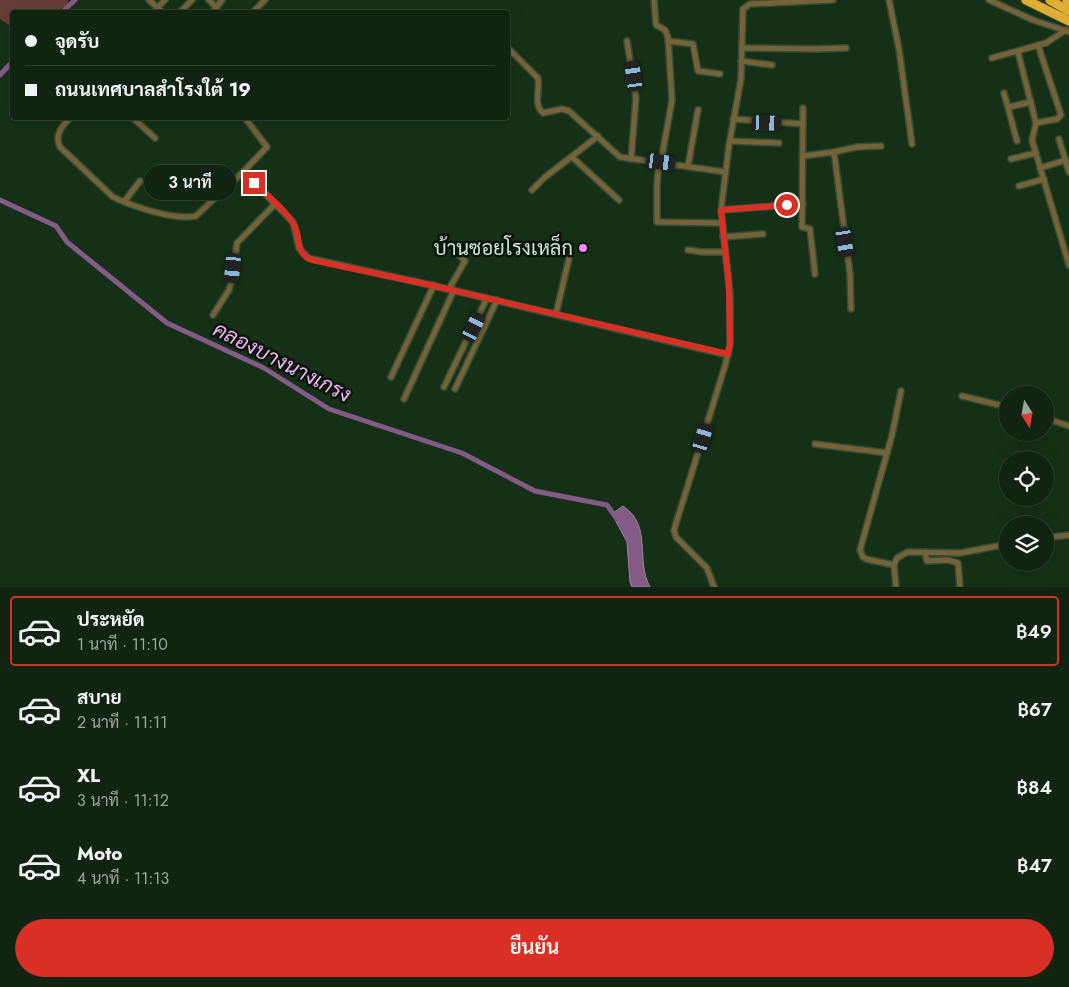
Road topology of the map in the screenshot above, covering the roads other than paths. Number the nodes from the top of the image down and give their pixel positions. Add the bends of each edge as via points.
1 (149, 0) edge
2 (164, 0) edge
3 (182, 0) edge
4 (192, 0) edge
5 (209, 0) edge
6 (222, 0) edge
7 (265, 0) edge
8 (654, 0) edge
9 (833, 0) edge
10 (889, 0) edge
11 (988, 0) edge
12 (1026, 0) edge
13 (1050, 0) edge
14 (188, 5) junction
15 (215, 6) junction
16 (157, 8) junction
17 (160, 10) edge
18 (182, 10) edge
19 (213, 10) edge
20 (255, 10) edge
21 (1069, 11) edge
22 (1069, 21) edge
23 (1067, 31) edge
24 (627, 41) dead end
25 (668, 41) junction
26 (1038, 46) junction
27 (742, 48) junction
28 (846, 48) dead end
29 (510, 50) edge
30 (1018, 52) junction
31 (992, 58) dead end
32 (741, 61) junction
33 (772, 65) dead end
34 (720, 74) dead end
35 (1004, 93) dead end
36 (1031, 102) junction
37 (1009, 107) junction
38 (803, 108) dead end
39 (698, 110) dead end
40 (733, 119) junction
41 (68, 120) edge
42 (135, 120) edge
43 (246, 120) edge
44 (1036, 123) junction
45 (803, 124) junction
46 (598, 136) junction
47 (155, 138) dead end
48 (730, 141) junction
49 (1016, 141) dead end
50 (779, 143) dead end
51 (1069, 143) edge
52 (912, 144) dead end
53 (881, 146) dead end
54 (834, 152) junction
55 (1036, 152) junction
56 (803, 156) junction
57 (572, 157) junction
58 (631, 159) junction
59 (1011, 159) dead end
60 (1066, 160) junction
61 (660, 162) junction
62 (688, 166) junction
63 (1040, 168) junction
64 (1069, 171) edge
65 (244, 172) junction
66 (725, 172) junction
67 (1044, 179) junction
68 (140, 181) dead end
69 (1019, 186) dead end
70 (532, 190) dead end
71 (619, 200) dead end
72 (124, 202) junction
73 (276, 204) junction
74 (803, 204) junction
75 (721, 210) junction
76 (722, 223) junction
77 (763, 234) dead end
78 (723, 237) junction
79 (688, 250) dead end
80 (725, 252) junction
81 (570, 254) dead end
82 (459, 255) dead end
83 (1068, 257) edge
84 (1069, 265) edge
85 (815, 274) dead end
86 (434, 286) junction
87 (452, 290) junction
88 (488, 298) junction
89 (497, 300) junction
90 (851, 309) dead end
91 (556, 314) junction
92 (213, 315) dead end
93 (729, 350) junction
94 (391, 377) dead end
95 (444, 387) dead end
96 (455, 389) dead end
97 (901, 391) dead end
98 (962, 396) dead end
99 (404, 399) dead end
100 (999, 405) edge
101 (1054, 421) edge
102 (1069, 426) edge
103 (814, 444) dead end
104 (887, 453) junction
105 (1069, 535) edge
106 (1054, 537) edge
107 (999, 546) edge
108 (925, 552) junction
109 (894, 565) junction
110 (714, 587) edge
111 (896, 587) edge
112 (960, 587) edge

1 - 16 street
2 - 16 street
3 - 14 street
4 - 14 street
5 - 15 street
6 - 15 street
7 - 20 street
8 - 25 street via 656,25 666,30
9 - 27 street via 744,6
10 - 52 street via 900,49
11 - 23 street
12 - 22 highway
13 - 21 highway
14 - 18 street
15 - 19 street
16 - 17 street
23 - 26 street
24 - 58 street via 636,98
25 - 34 street via 693,44 698,70
25 - 61 street via 672,100
26 - 30 street
26 - 44 street via 1061,115
27 - 28 street
27 - 32 street
29 - 46 street via 538,78 537,103 543,113 562,109 569,111
30 - 31 street
30 - 36 street
32 - 33 street
32 - 40 street
35 - 37 street
36 - 37 street
36 - 44 street
37 - 49 street
38 - 45 street
39 - 62 street
40 - 45 street
40 - 48 street
41 - 72 street via 58,137 60,147 113,197
42 - 47 street
43 - 65 street via 266,146
44 - 55 street via 1032,140
45 - 56 street
46 - 57 street
46 - 58 street via 620,157
48 - 50 street
48 - 66 street
51 - 60 street via 1060,142
53 - 54 street
54 - 56 street
54 - 90 street via 850,274
55 - 59 street
55 - 63 street
56 - 74 street
57 - 70 street
57 - 71 street
58 - 61 street
60 - 63 street
60 - 64 street
61 - 62 street
61 - 76 street via 657,222
62 - 66 street
63 - 67 street
65 - 72 street via 196,216 184,217
65 - 73 street
66 - 75 street
67 - 69 street
67 - 83 street
68 - 72 street
73 - 86 street via 293,222 299,248 308,258
73 - 92 street via 237,243 229,290
74 - 75 street
74 - 85 street via 802,227 811,231
75 - 76 street
76 - 78 street
77 - 78 street
78 - 80 street
79 - 80 street
80 - 93 street via 729,286
81 - 91 street
82 - 87 street via 465,261
83 - 84 street
86 - 87 street
86 - 94 street
87 - 88 street
87 - 99 street
88 - 89 street
88 - 95 street
89 - 91 street
89 - 96 street
91 - 93 street
93 - 110 street via 674,530 676,537 707,568
97 - 104 street
98 - 100 street
101 - 102 street
103 - 104 street
104 - 109 street via 860,550 866,559
105 - 106 street
107 - 108 street via 960,553
108 - 109 street via 902,554
108 - 112 street via 929,562 948,560 958,563
109 - 111 street

